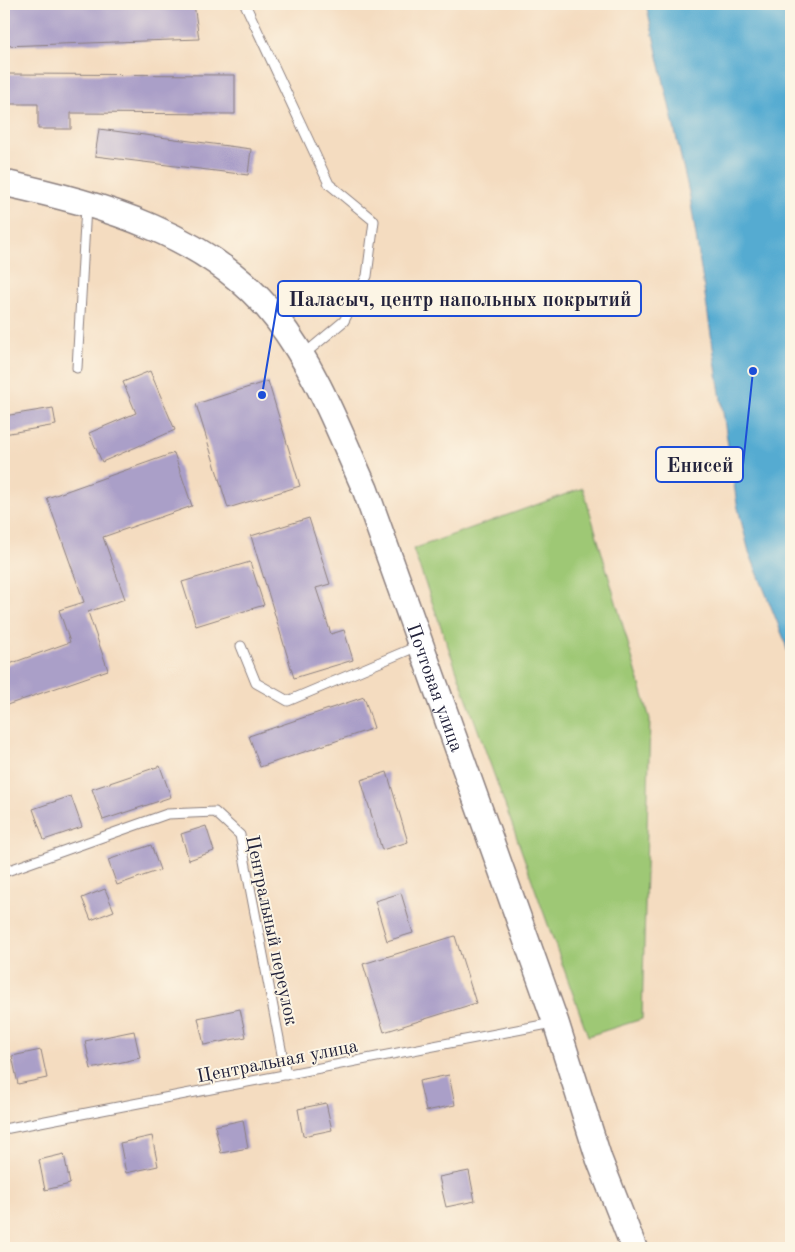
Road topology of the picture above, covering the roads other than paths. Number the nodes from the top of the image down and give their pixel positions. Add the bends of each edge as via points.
1 (245, 4) edge
2 (4, 184) edge
3 (86, 204) junction
4 (301, 357) junction
5 (77, 368) dead end
6 (421, 644) junction
7 (241, 646) dead end
8 (4, 872) edge
9 (556, 1023) junction
10 (286, 1075) junction
11 (4, 1130) edge
12 (634, 1248) edge

1 - 4 lane via 329,184 374,221 367,276 344,321
2 - 3 main road, Почтовая улица
3 - 4 main road, Почтовая улица via 126,215 156,228 213,260 276,318
3 - 5 lane
4 - 6 main road, Почтовая улица via 328,404 365,489
6 - 7 lane via 288,701 256,683
6 - 9 main road, Почтовая улица
8 - 10 lane, Центральный переулок via 167,814 215,812 240,835
9 - 10 lane, Центральная улица
9 - 12 main road, Почтовая улица via 598,1159
10 - 11 lane, Центральная улица

